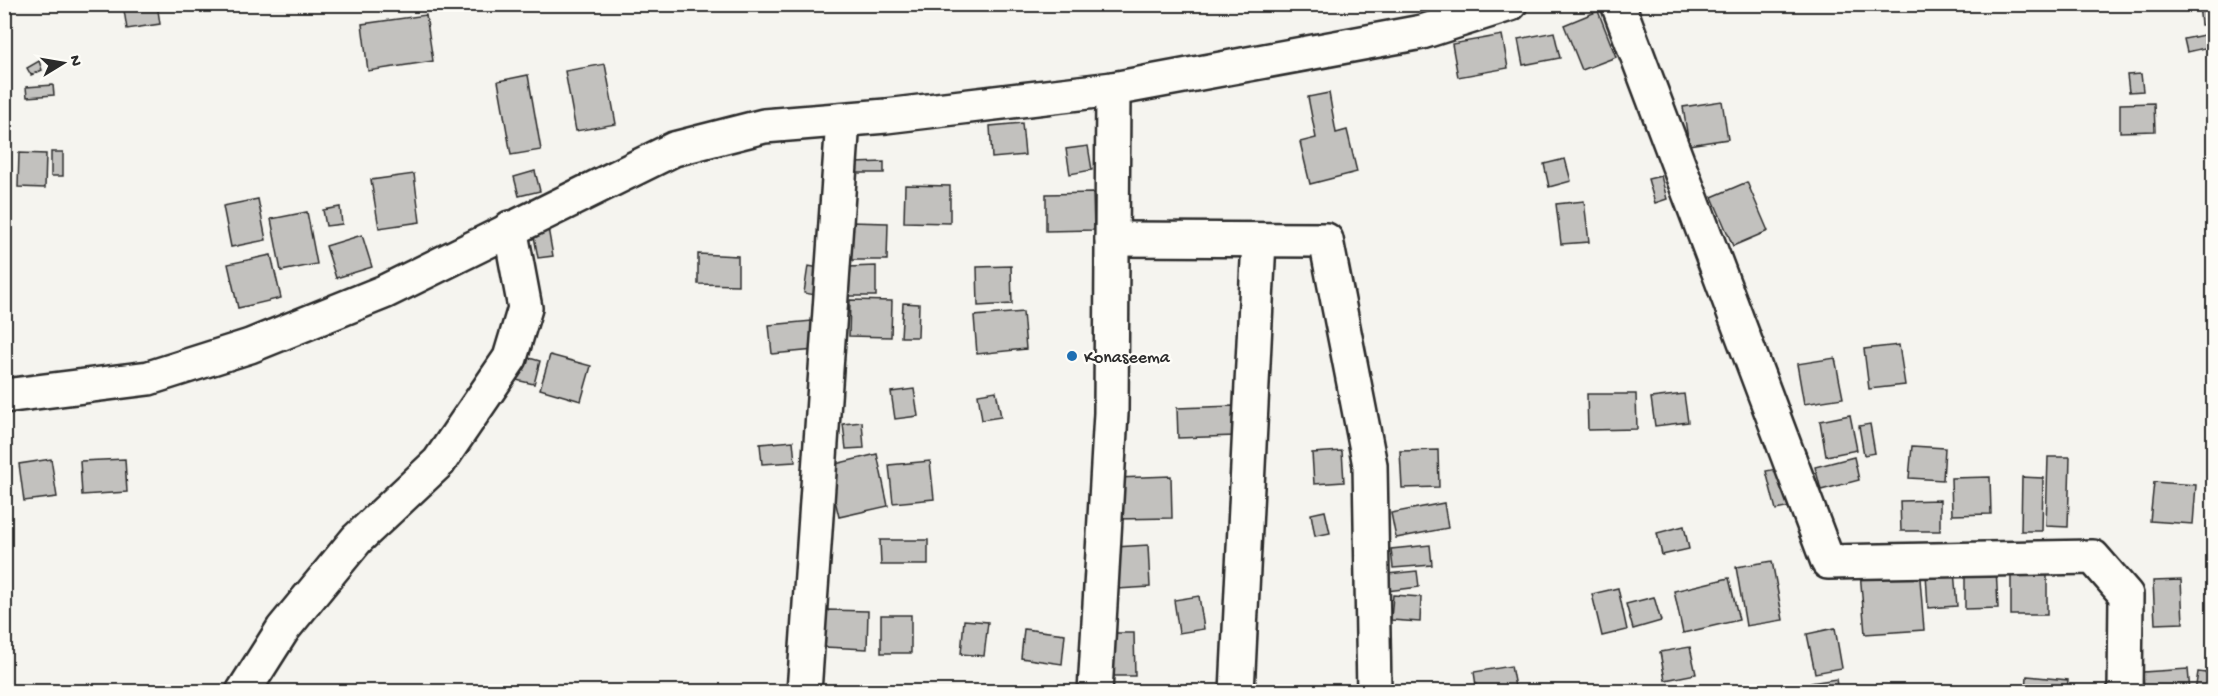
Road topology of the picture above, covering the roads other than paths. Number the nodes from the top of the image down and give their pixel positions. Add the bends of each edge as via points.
1 (1510, 4) edge
2 (1618, 4) edge
3 (1113, 88) junction
4 (843, 120) junction
5 (510, 228) junction
6 (1112, 239) junction
7 (1259, 240) junction
8 (4, 396) edge
9 (243, 692) edge
10 (804, 692) edge
11 (1095, 692) edge
12 (1237, 692) edge
13 (1374, 692) edge
14 (2125, 692) edge

1 - 3 street via 1422,32
2 - 14 street via 1828,562 2093,557 2126,595
3 - 4 street
3 - 6 street
4 - 5 street via 764,126 674,149
4 - 10 street
5 - 8 street via 384,292 250,346 149,378
5 - 9 street via 525,308 510,358 439,462 357,539 283,629
6 - 7 street
6 - 11 street via 1111,413
7 - 12 street
7 - 13 street via 1326,240 1370,465

